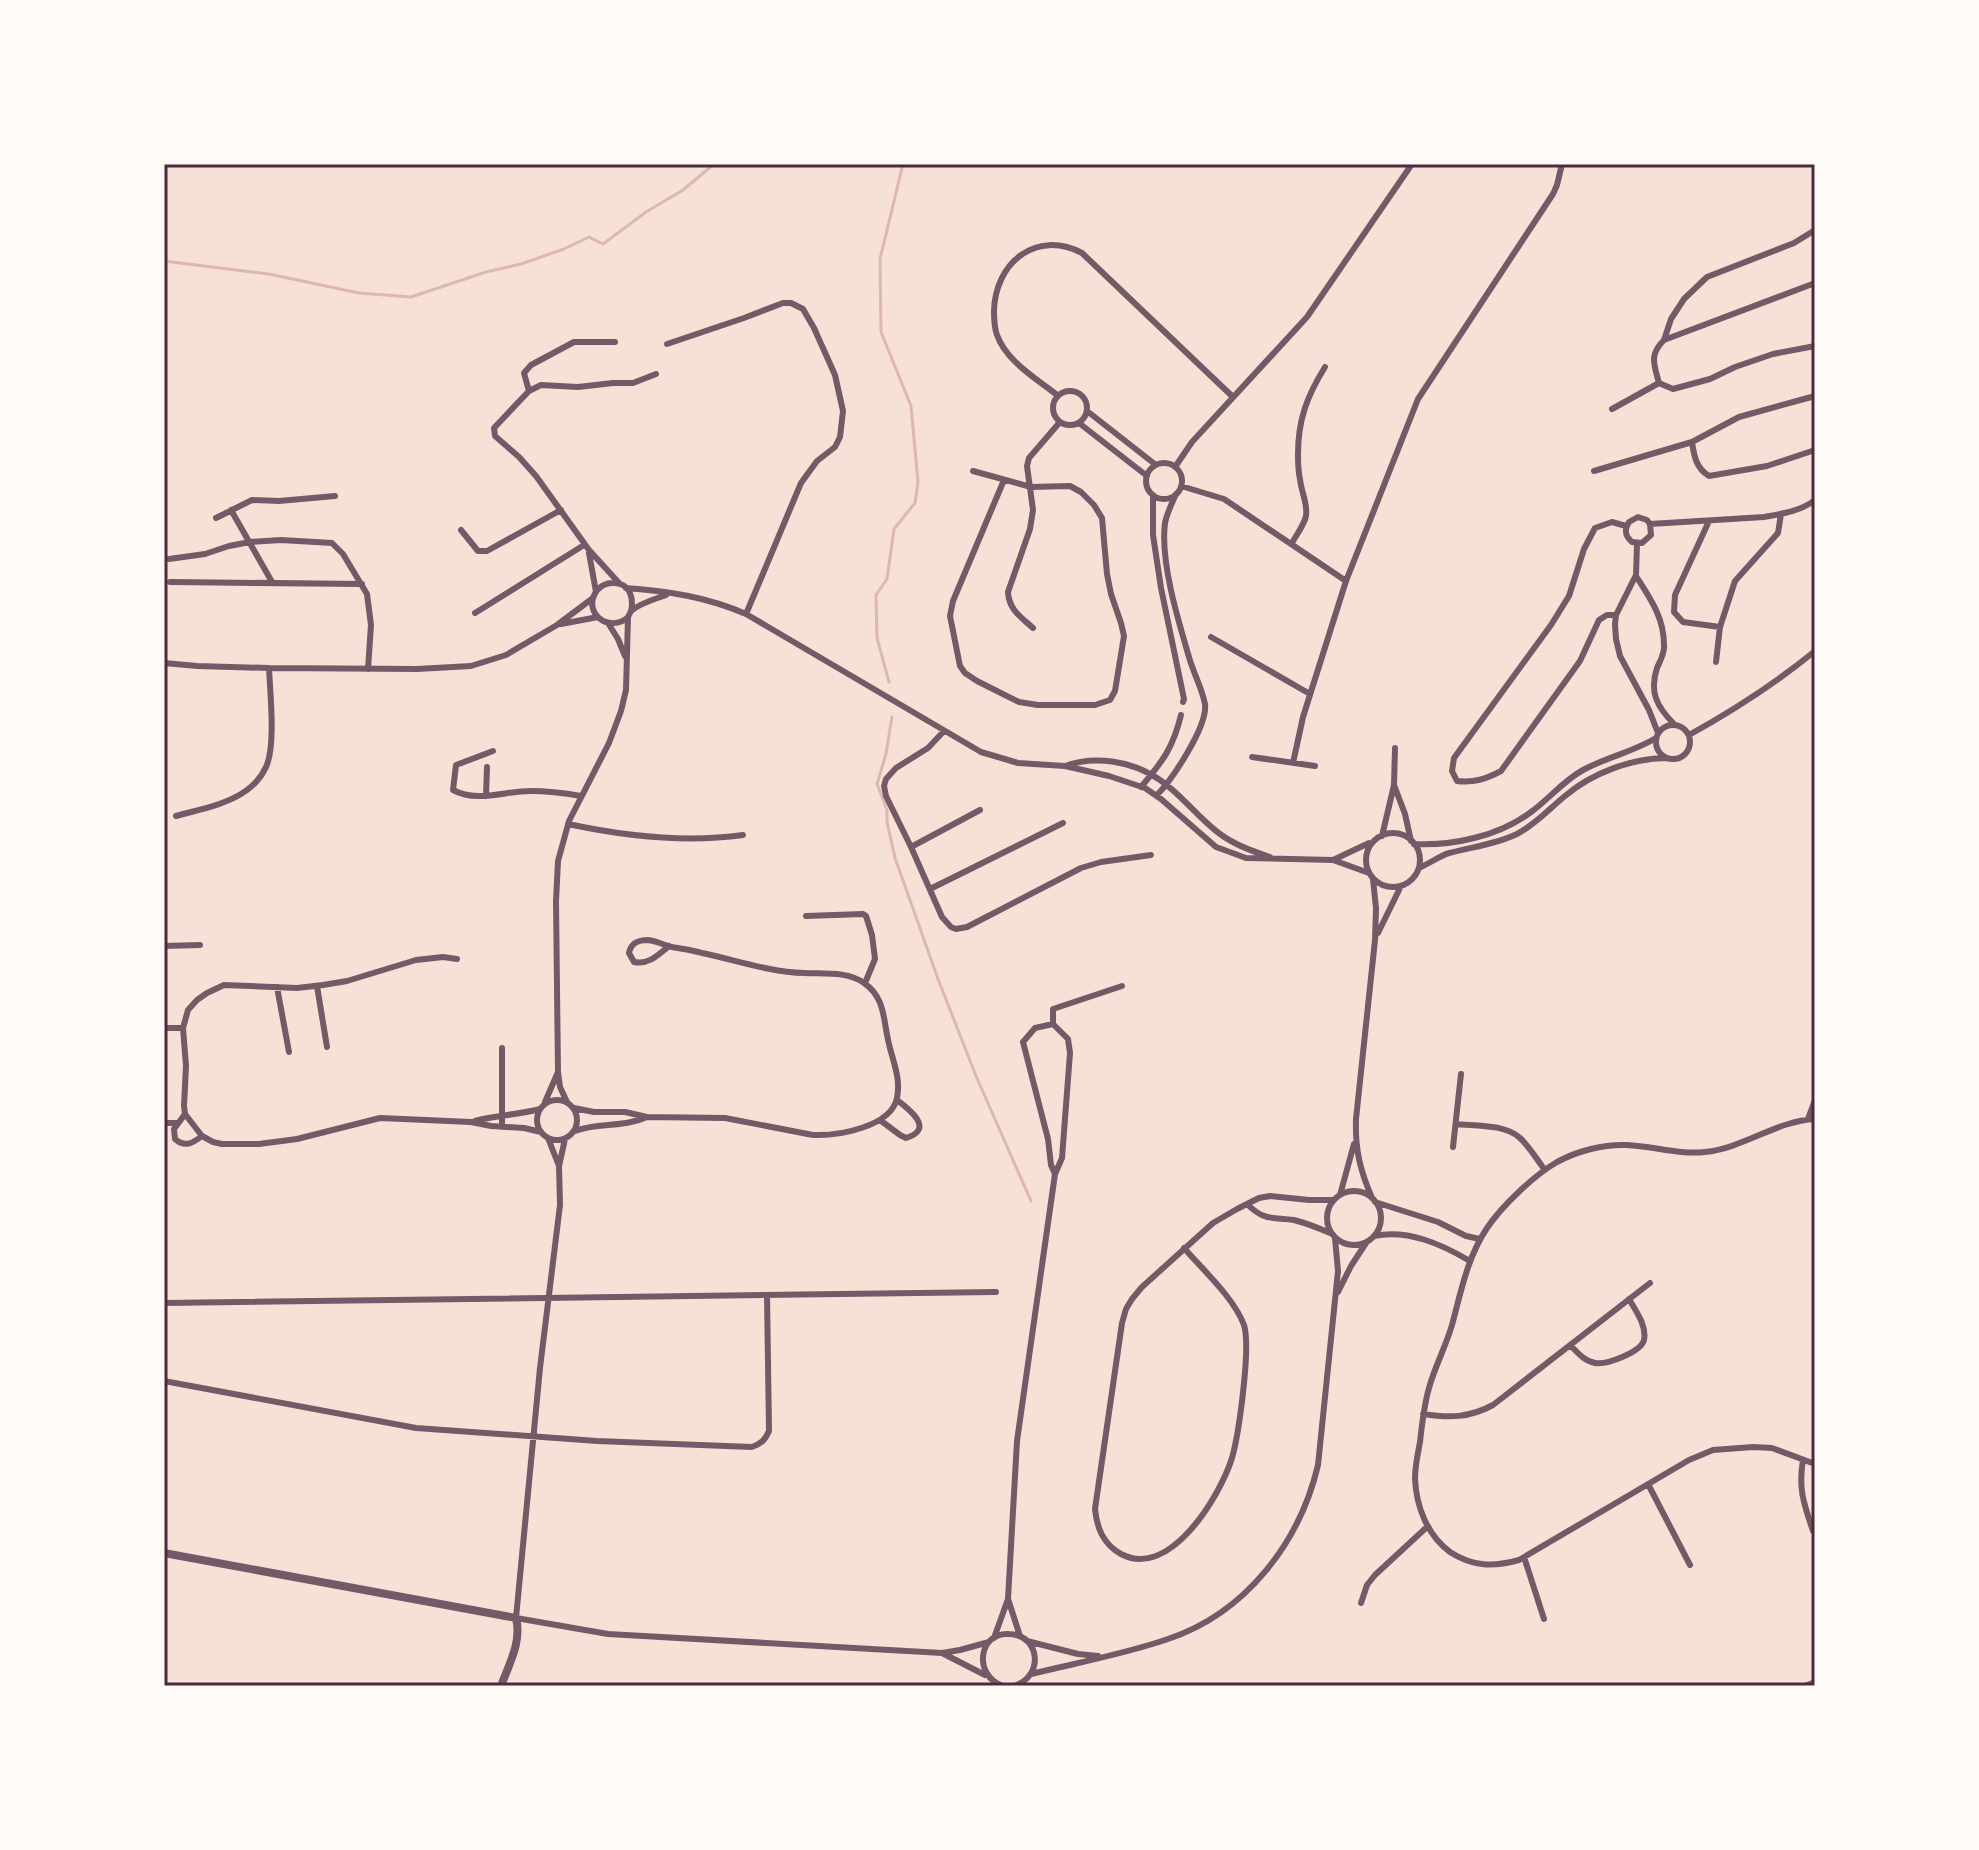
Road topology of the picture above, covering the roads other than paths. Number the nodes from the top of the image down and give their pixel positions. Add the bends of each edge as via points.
1 (1412, 164) edge
2 (1562, 164) edge
3 (1815, 230) edge
4 (1815, 283) edge
5 (1664, 340) junction
6 (615, 342) dead end
7 (667, 344) dead end
8 (1815, 346) edge
9 (1325, 367) dead end
10 (656, 374) dead end
11 (1659, 383) junction
12 (529, 391) junction
13 (1057, 395) junction
14 (1815, 396) edge
15 (1233, 397) junction
16 (1612, 409) dead end
17 (1087, 411) junction
18 (1060, 422) junction
19 (1079, 423) junction
20 (1692, 442) junction
21 (1815, 450) edge
22 (1156, 465) junction
23 (1175, 467) junction
24 (973, 471) dead end
25 (1594, 471) dead end
26 (1147, 476) junction
27 (1004, 480) junction
28 (1181, 486) junction
29 (1031, 487) junction
30 (1176, 494) junction
31 (1153, 495) junction
32 (335, 496) dead end
33 (1815, 500) edge
34 (231, 510) junction
35 (561, 510) junction
36 (1781, 514) junction
37 (216, 518) dead end
38 (1709, 521) junction
39 (1650, 524) junction
40 (1626, 526) junction
41 (461, 530) dead end
42 (250, 542) junction
43 (1292, 543) junction
44 (1637, 543) junction
45 (586, 547) junction
46 (169, 559) dead end
47 (1636, 575) junction
48 (1346, 581) junction
49 (170, 582) dead end
50 (272, 582) junction
51 (362, 584) junction
52 (623, 586) junction
53 (669, 594) junction
54 (594, 595) junction
55 (475, 613) dead end
56 (630, 614) junction
57 (746, 614) junction
58 (1616, 615) junction
59 (598, 617) junction
60 (608, 623) junction
61 (557, 625) junction
62 (1720, 627) junction
63 (1033, 628) dead end
64 (1211, 637) dead end
65 (1815, 651) edge
66 (627, 660) junction
67 (1716, 662) dead end
68 (164, 663) edge
69 (269, 668) junction
70 (368, 669) junction
71 (1310, 694) junction
72 (1183, 702) dead end
73 (1181, 715) dead end
74 (1674, 724) junction
75 (944, 731) junction
76 (1689, 735) junction
77 (1657, 736) junction
78 (1395, 748) dead end
79 (493, 751) dead end
80 (1252, 757) dead end
81 (1667, 758) junction
82 (1293, 763) junction
83 (1065, 766) junction
84 (1315, 766) dead end
85 (487, 767) dead end
86 (1151, 775) junction
87 (1167, 785) junction
88 (1394, 785) junction
89 (1141, 787) junction
90 (486, 796) junction
91 (581, 796) junction
92 (1156, 796) junction
93 (980, 810) dead end
94 (176, 816) dead end
95 (1063, 823) dead end
96 (568, 824) junction
97 (743, 835) dead end
98 (1382, 836) junction
99 (1374, 841) junction
100 (1413, 842) junction
101 (911, 847) junction
102 (1151, 855) dead end
103 (1273, 858) junction
104 (1333, 860) junction
105 (1419, 868) junction
106 (1371, 876) junction
107 (1401, 886) junction
108 (930, 889) junction
109 (806, 916) dead end
110 (1375, 940) junction
111 (200, 945) dead end
112 (164, 946) edge
113 (669, 946) junction
114 (457, 959) dead end
115 (865, 983) junction
116 (317, 986) junction
117 (1122, 986) dead end
118 (277, 987) junction
119 (1053, 1024) junction
120 (164, 1028) edge
121 (183, 1028) junction
122 (327, 1047) dead end
123 (502, 1048) dead end
124 (289, 1052) dead end
125 (558, 1072) junction
126 (1461, 1074) dead end
127 (897, 1100) junction
128 (1815, 1100) edge
129 (567, 1102) junction
130 (542, 1107) junction
131 (574, 1108) junction
132 (185, 1114) junction
133 (501, 1116) junction
134 (647, 1117) junction
135 (1812, 1119) edge
136 (880, 1120) junction
137 (471, 1122) junction
138 (164, 1123) edge
139 (177, 1123) junction
140 (1456, 1124) junction
141 (502, 1126) junction
142 (575, 1131) junction
143 (541, 1132) junction
144 (202, 1136) junction
145 (548, 1138) junction
146 (565, 1139) junction
147 (1355, 1142) junction
148 (1453, 1147) dead end
149 (559, 1166) junction
150 (1545, 1170) junction
151 (1055, 1174) junction
152 (1340, 1195) junction
153 (1333, 1200) junction
154 (1374, 1200) junction
155 (1247, 1204) junction
156 (1333, 1235) junction
157 (1374, 1236) junction
158 (1480, 1239) junction
159 (1366, 1243) junction
160 (1184, 1248) junction
161 (1470, 1261) junction
162 (1650, 1283) dead end
163 (996, 1292) dead end
164 (767, 1295) junction
165 (1337, 1295) junction
166 (550, 1299) junction
167 (1629, 1299) junction
168 (164, 1303) edge
169 (1570, 1345) junction
170 (164, 1381) edge
171 (1423, 1414) junction
172 (534, 1437) junction
173 (1803, 1460) junction
174 (1815, 1464) edge
175 (1648, 1484) junction
176 (1428, 1526) junction
177 (1813, 1531) dead end
178 (164, 1553) edge
179 (1524, 1557) junction
180 (1690, 1565) dead end
181 (1008, 1599) junction
182 (1361, 1603) dead end
183 (516, 1618) junction
184 (1544, 1619) dead end
185 (1020, 1636) junction
186 (992, 1640) junction
187 (1027, 1641) junction
188 (942, 1653) junction
189 (1103, 1656) junction
190 (1031, 1674) junction
191 (990, 1681) edge
192 (1815, 1682) edge
193 (501, 1686) edge
194 (1003, 1686) edge
195 (1017, 1686) edge
196 (1805, 1686) edge

1 - 15 street via 1307,317
2 - 48 street via 1553,194 1418,399
3 - 5 street via 1707,277 1684,299
4 - 5 street
5 - 11 street via 1653,362
6 - 12 street via 574,342 531,365 524,373
7 - 57 street via 783,303 797,305 835,375 843,411 840,437 801,483
8 - 11 street via 1773,354 1673,389
9 - 43 street via 1302,415 1298,454 1306,510
10 - 12 street via 633,383 547,384
11 - 16 street
12 - 35 street via 494,428 495,436
13 - 15 street via 1001,345 994,305 1001,278 1017,258 1040,246 1058,245 1082,253
13 - 17 street via 1071,390 1080,394
13 - 18 street via 1052,409
14 - 20 street via 1739,417
15 - 23 street
17 - 19 street
17 - 22 street
18 - 19 street
18 - 29 street via 1029,458
19 - 26 street
20 - 21 street via 1701,471 1709,476 1767,466
20 - 25 street
22 - 23 street
22 - 26 street
23 - 28 street
24 - 27 street
26 - 31 street
27 - 29 street
27 - 29 street via 953,601 950,616 960,666 1019,702 1095,705 1110,700 1115,691 1124,636 1109,584 1102,518 1070,486
28 - 30 street
28 - 43 street via 1224,499
29 - 63 street via 1030,529 1008,592 1014,611
30 - 31 street via 1167,499
30 - 87 street via 1165,520 1170,587 1205,706 1201,725
31 - 72 street via 1153,535
32 - 34 street via 252,500
33 - 36 street
34 - 37 street
34 - 42 street
35 - 41 street via 487,551 478,551
35 - 45 street
36 - 38 street
36 - 62 street via 1778,533 1735,581
38 - 39 street
38 - 62 street via 1675,595 1674,612 1683,622
39 - 40 street via 1638,517
39 - 44 street via 1651,535
40 - 44 street via 1626,535
40 - 58 street via 1612,522 1595,528 1569,596 1454,758 1457,781 1487,779 1501,771 1580,661 1599,620
42 - 46 street
42 - 50 street
42 - 51 street via 332,543
43 - 48 street
44 - 47 street
45 - 52 street
45 - 54 street
45 - 55 street
47 - 58 street
47 - 74 street via 1657,608 1665,648 1652,683 1661,709
48 - 71 street
49 - 50 street
50 - 51 street
51 - 70 street via 370,609
52 - 53 street
52 - 54 street via 607,584
52 - 56 street via 632,598
53 - 56 street
53 - 57 street via 705,598
54 - 59 street
54 - 61 street
56 - 60 street via 619,623
56 - 66 street
57 - 75 street
58 - 77 street via 1620,656
59 - 60 street
59 - 61 street
60 - 66 street
61 - 70 street via 506,655 471,666
62 - 67 street
64 - 71 street
65 - 76 street
66 - 91 street via 616,729
68 - 69 street
69 - 70 street
69 - 94 street via 269,756 261,775 226,801
71 - 82 street
73 - 86 street via 1162,763
74 - 76 street
74 - 77 street via 1664,726
75 - 83 street via 1002,759
75 - 101 street via 896,768 884,786
76 - 81 street via 1686,754
77 - 81 street via 1659,752
77 - 100 street via 1582,770 1502,828 1443,844
78 - 88 street
79 - 90 street via 458,763 452,786 456,792
80 - 82 street
81 - 105 street via 1641,760 1595,777 1521,832
82 - 84 street
83 - 86 street via 1103,760
83 - 89 street
85 - 90 street
86 - 87 street
86 - 89 street
87 - 92 street
87 - 103 street via 1218,833
88 - 98 street
88 - 100 street
89 - 92 street
90 - 91 street via 527,791
91 - 96 street
92 - 103 street via 1216,847 1246,858
93 - 101 street
95 - 108 street
96 - 97 street via 647,836
96 - 125 street via 556,882
98 - 99 street
98 - 100 street via 1397,833
99 - 104 street
99 - 106 street via 1366,856
100 - 105 street
101 - 108 street
102 - 108 street via 1081,868 960,929 946,923
103 - 104 street
104 - 106 street
105 - 107 street
106 - 107 street via 1386,887
106 - 110 street
107 - 110 street
109 - 115 street via 866,916 875,959
110 - 147 street
111 - 112 street
113 - 113 street via 640,940 629,953 634,962 647,963
113 - 115 street via 780,971 840,974
114 - 116 street via 430,957
115 - 127 street via 882,1005 897,1072
116 - 118 street
116 - 122 street
117 - 119 street via 1053,1009
118 - 121 street via 216,988 188,1010
118 - 124 street
119 - 151 street via 1068,1039 1070,1053 1062,1158
119 - 151 street via 1035,1028 1023,1042
120 - 121 street
121 - 132 street
123 - 133 street
125 - 129 street
125 - 130 street
126 - 140 street
127 - 136 street
127 - 136 street via 920,1123 916,1134 906,1138
128 - 135 street
129 - 130 street via 555,1099
129 - 131 street
130 - 133 street
130 - 143 street via 537,1120
131 - 134 street
131 - 142 street
132 - 139 street
132 - 144 street
133 - 137 street
133 - 141 street
134 - 136 street via 725,1118 828,1136
134 - 142 street
135 - 150 street via 1705,1152 1603,1146
137 - 141 street
137 - 144 street via 380,1118 259,1144 222,1144
138 - 139 street
139 - 144 street via 173,1134 180,1144
140 - 148 street
140 - 150 street via 1510,1132
141 - 143 street
142 - 146 street
143 - 145 street
145 - 146 street
145 - 149 street
146 - 149 street
147 - 152 street
147 - 154 street
149 - 166 street
150 - 158 street via 1498,1214
151 - 181 street via 1017,1441
152 - 153 street
152 - 154 street via 1357,1191
153 - 155 street via 1270,1196
153 - 156 street via 1326,1216
154 - 157 street via 1381,1215
154 - 158 street
155 - 156 street via 1265,1217 1306,1223
155 - 160 street
156 - 159 street via 1344,1244
156 - 165 street
157 - 159 street
157 - 161 street via 1407,1234
158 - 161 street
159 - 165 street
160 - 160 street via 1132,1299 1119,1337 1095,1509 1105,1542 1136,1560 1165,1554 1195,1524 1226,1473 1239,1419 1247,1352 1244,1326 1230,1300
161 - 171 street
162 - 167 street
163 - 164 street
164 - 166 street
164 - 172 street via 769,1431 760,1444 743,1448
165 - 189 street via 1318,1465 1290,1539 1243,1594 1209,1620 1170,1639
166 - 168 street
166 - 172 street
167 - 169 street
167 - 169 street via 1643,1327 1638,1349 1600,1363 1585,1359
169 - 171 street via 1482,1411 1446,1418
170 - 172 street via 416,1428
171 - 176 street via 1415,1476
172 - 183 street
173 - 174 street
173 - 175 street via 1772,1448 1713,1450
173 - 177 street via 1800,1488
175 - 179 street
175 - 180 street
176 - 179 street via 1447,1549 1471,1563 1505,1564
176 - 182 street via 1375,1575
178 - 183 street
179 - 184 street
181 - 185 street
181 - 186 street
183 - 188 street via 608,1634
183 - 193 street via 519,1633
185 - 186 street via 1002,1634
185 - 187 street
186 - 188 street
186 - 191 street via 982,1655
187 - 189 street
187 - 190 street via 1035,1657
188 - 191 street
189 - 190 street
190 - 195 street
191 - 194 street
192 - 196 street

